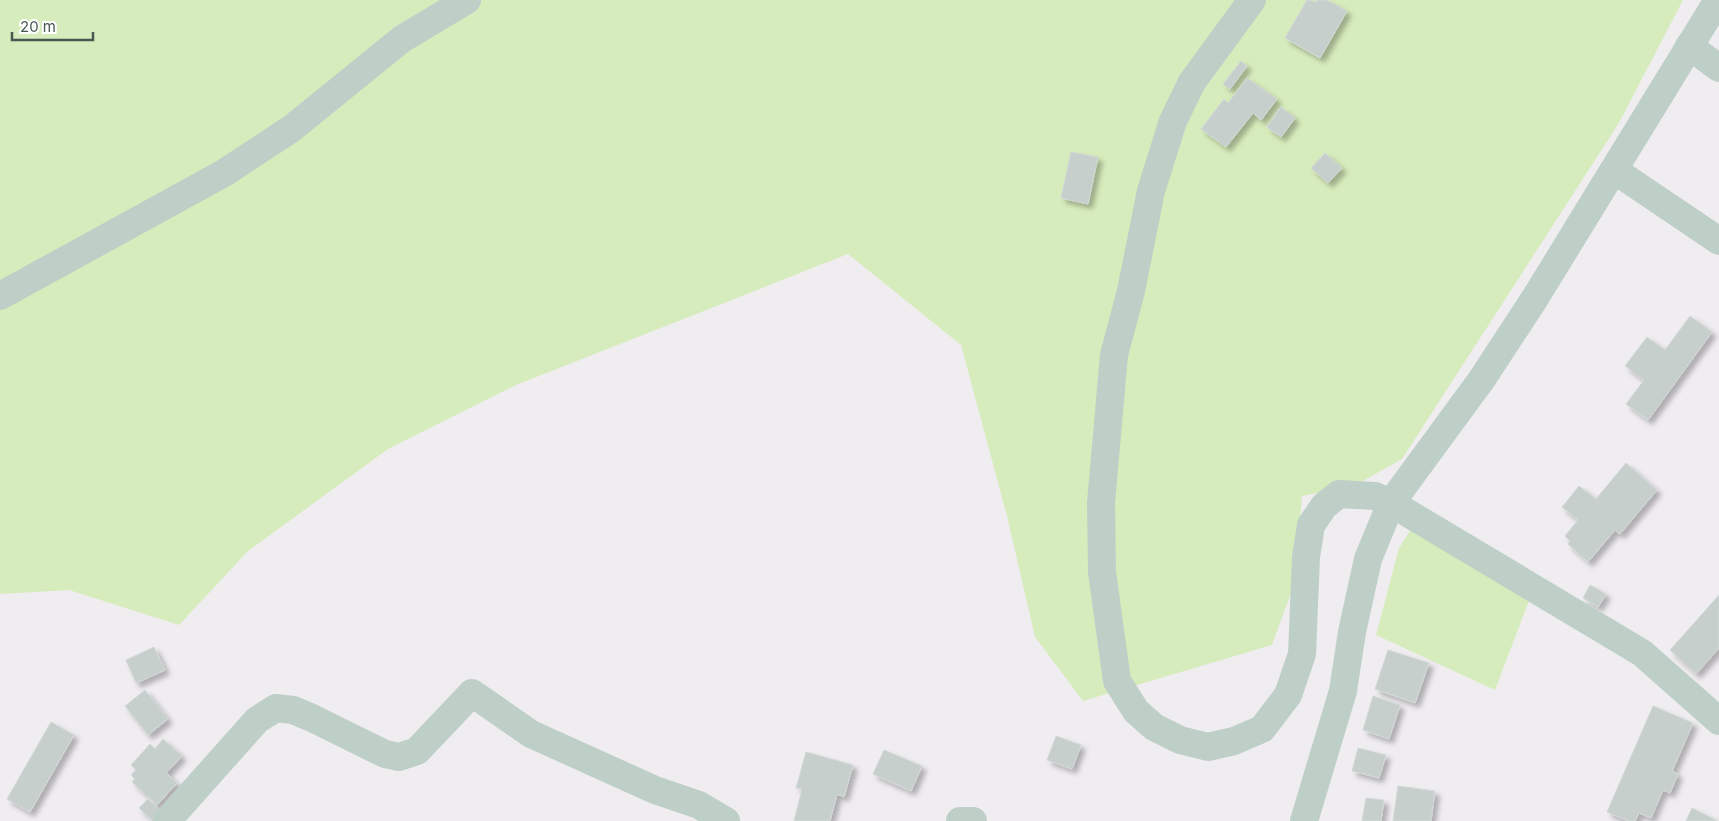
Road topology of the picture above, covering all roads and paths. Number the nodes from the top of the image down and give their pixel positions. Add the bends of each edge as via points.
1 (467, 0) edge
2 (1252, 0) edge
3 (1718, 0) edge
4 (1690, 46) junction
5 (1719, 68) edge
6 (1614, 170) junction
7 (1719, 240) edge
8 (0, 296) edge
9 (1391, 503) junction
10 (1719, 722) edge
11 (167, 821) edge
12 (726, 821) edge
13 (960, 821) edge
14 (973, 821) edge
15 (1304, 821) edge

1 - 8 street via 402,39 291,129 224,173
2 - 9 street via 1192,82 1173,121 1151,190 1131,291 1114,355 1101,503 1102,572 1117,681 1136,711 1154,727 1180,740 1208,747 1234,741 1262,729 1288,695 1302,654 1306,557 1311,525 1324,506 1339,494 1375,496
3 - 4 street
4 - 5 street
4 - 6 street
6 - 7 street
6 - 9 street via 1482,379
9 - 10 street via 1642,653
9 - 15 street via 1368,559 1343,691
11 - 12 street via 257,720 276,708 293,710 385,754 399,756 417,751 472,693 531,734 655,790 699,805
13 - 14 street

